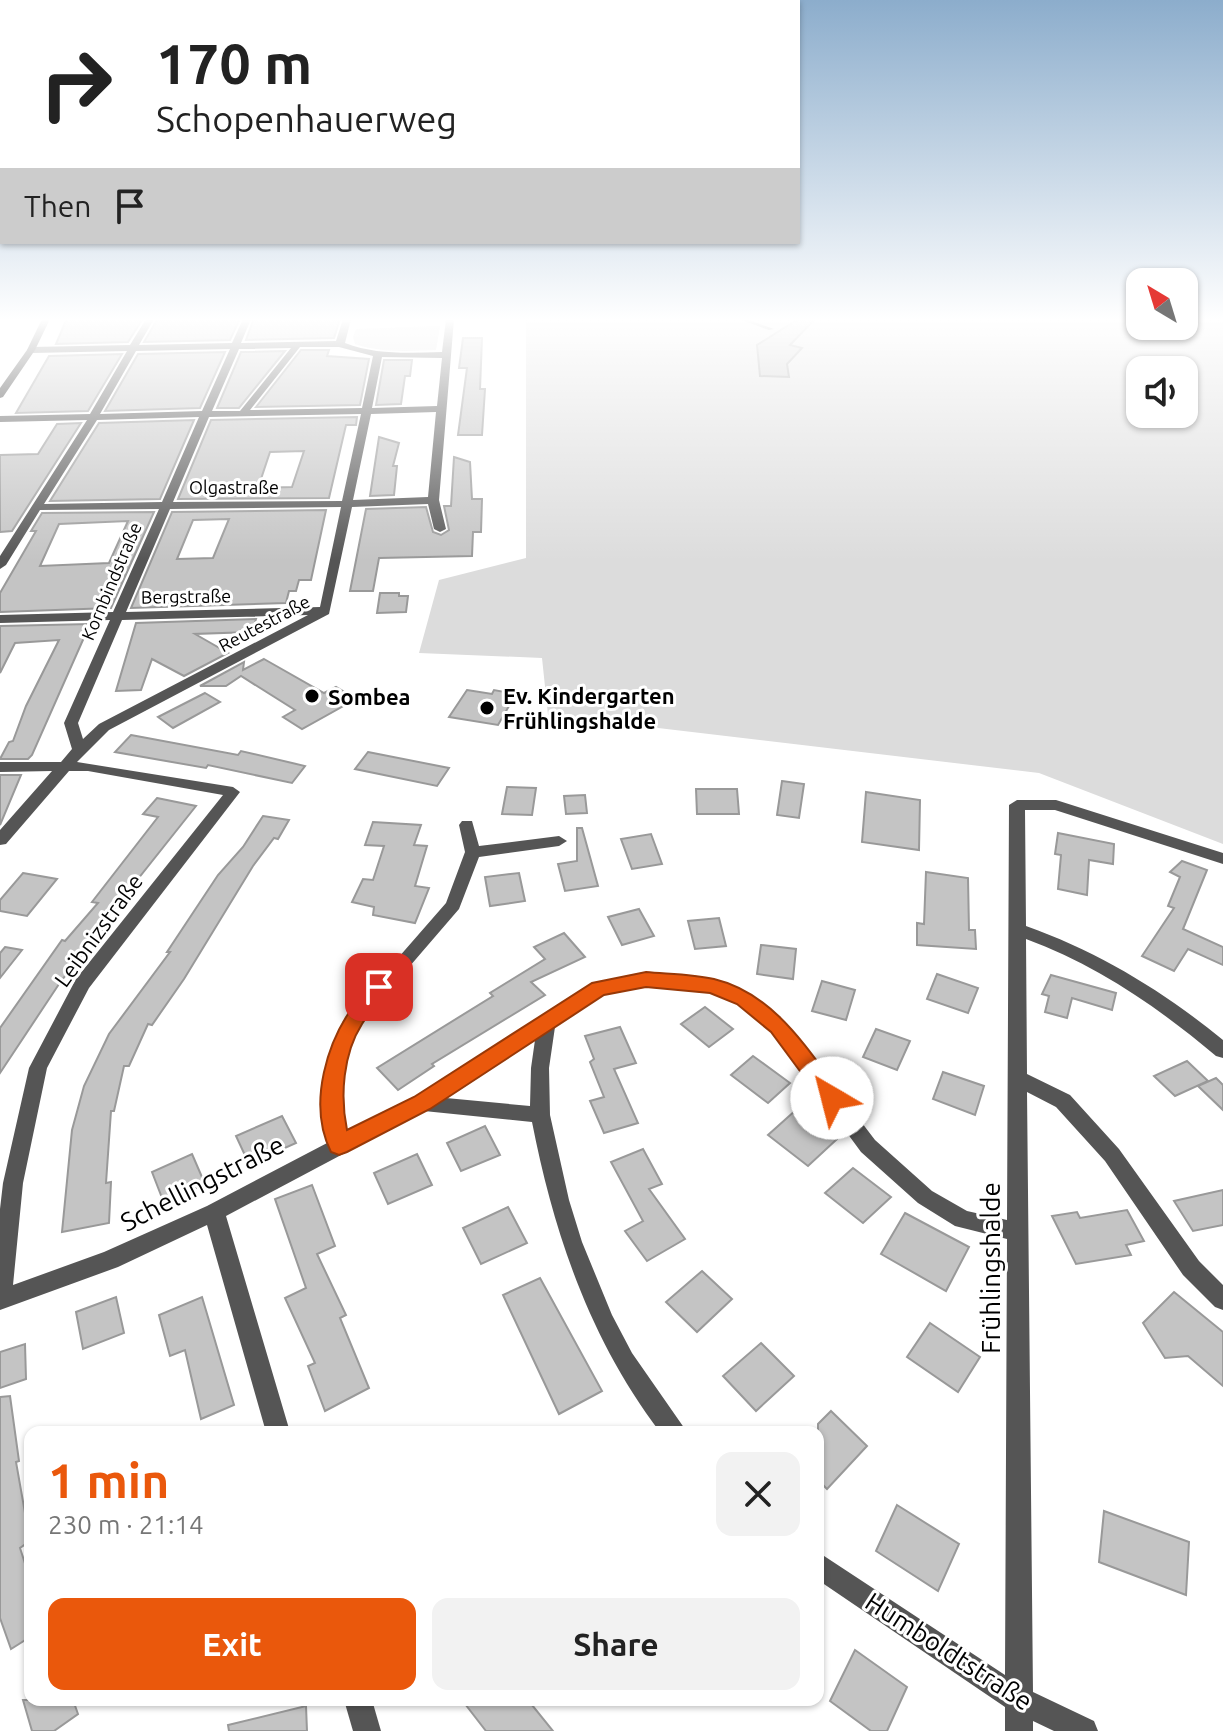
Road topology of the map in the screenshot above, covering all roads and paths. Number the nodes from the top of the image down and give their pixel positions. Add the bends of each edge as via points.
1 (104, 400) edge
2 (212, 400) edge
3 (254, 400) edge
4 (369, 400) edge
5 (443, 400) edge
6 (442, 409) junction
7 (367, 412) junction
8 (242, 414) junction
9 (206, 415) junction
10 (94, 416) junction
11 (0, 419) edge
12 (433, 500) junction
13 (345, 504) junction
14 (165, 505) junction
15 (35, 507) junction
16 (440, 529) dead end
17 (0, 565) edge
18 (325, 611) junction
19 (119, 615) junction
20 (0, 619) edge
21 (79, 750) junction
22 (69, 764) junction
23 (0, 767) edge
24 (467, 825) dead end
25 (0, 840) edge
26 (559, 841) dead end
27 (473, 852) junction
28 (1223, 859) edge
29 (1017, 929) junction
30 (546, 1023) junction
31 (1223, 1051) edge
32 (1018, 1078) junction
33 (422, 1103) junction
34 (540, 1115) junction
35 (339, 1145) junction
36 (214, 1212) junction
37 (1018, 1232) junction
38 (0, 1300) edge
39 (1223, 1300) edge
40 (276, 1426) edge
41 (671, 1426) edge
42 (824, 1569) edge
43 (1019, 1700) junction
44 (360, 1706) edge
45 (367, 1731) edge
46 (1019, 1731) edge
47 (1084, 1731) edge

1 - 10 street
2 - 9 street, Kornbindstraße
3 - 8 street
4 - 7 street, Reutestraße
5 - 6 street
6 - 7 street
6 - 12 street
7 - 8 street
7 - 13 street, Reutestraße
8 - 9 street
9 - 10 street
9 - 14 street, Kornbindstraße
10 - 11 street
10 - 15 street
12 - 13 street, Olgastraße
12 - 16 street
13 - 14 street, Olgastraße
13 - 18 street, Reutestraße
14 - 15 street, Olgastraße
14 - 19 street, Kornbindstraße
15 - 17 street
18 - 19 street, Bergstraße
18 - 21 street, Reutestraße via 104,727
19 - 20 street, Bergstraße
19 - 21 street, Kornbindstraße via 71,723
21 - 22 street
22 - 23 street
22 - 25 street
22 - 38 street, Leibnizstraße via 233,792 82,984 38,1068 13,1183
24 - 27 street
26 - 27 street
27 - 35 street via 453,905 352,1021 335,1064 333,1114
28 - 29 street, Frühlingshalde via 1056,805 1017,805
29 - 31 street via 1053,941 1138,985
29 - 32 street, Frühlingshalde
30 - 33 street, Schellingstraße
30 - 34 street
30 - 37 street, Schellingstraße via 599,989 646,980 712,986 744,999 779,1027 868,1146 925,1197 962,1219
32 - 37 street, Frühlingshalde
32 - 39 street via 1063,1101 1112,1155 1191,1268
33 - 34 street
33 - 35 street, Schellingstraße
34 - 41 street via 569,1243 611,1338
35 - 36 street, Schellingstraße
36 - 38 street, Schellingstraße via 110,1260
36 - 40 street
37 - 43 street, Frühlingshalde
42 - 43 street, Humboldtstraße
43 - 46 street, Frühlingshalde
43 - 47 street, Humboldtstraße
44 - 45 street

